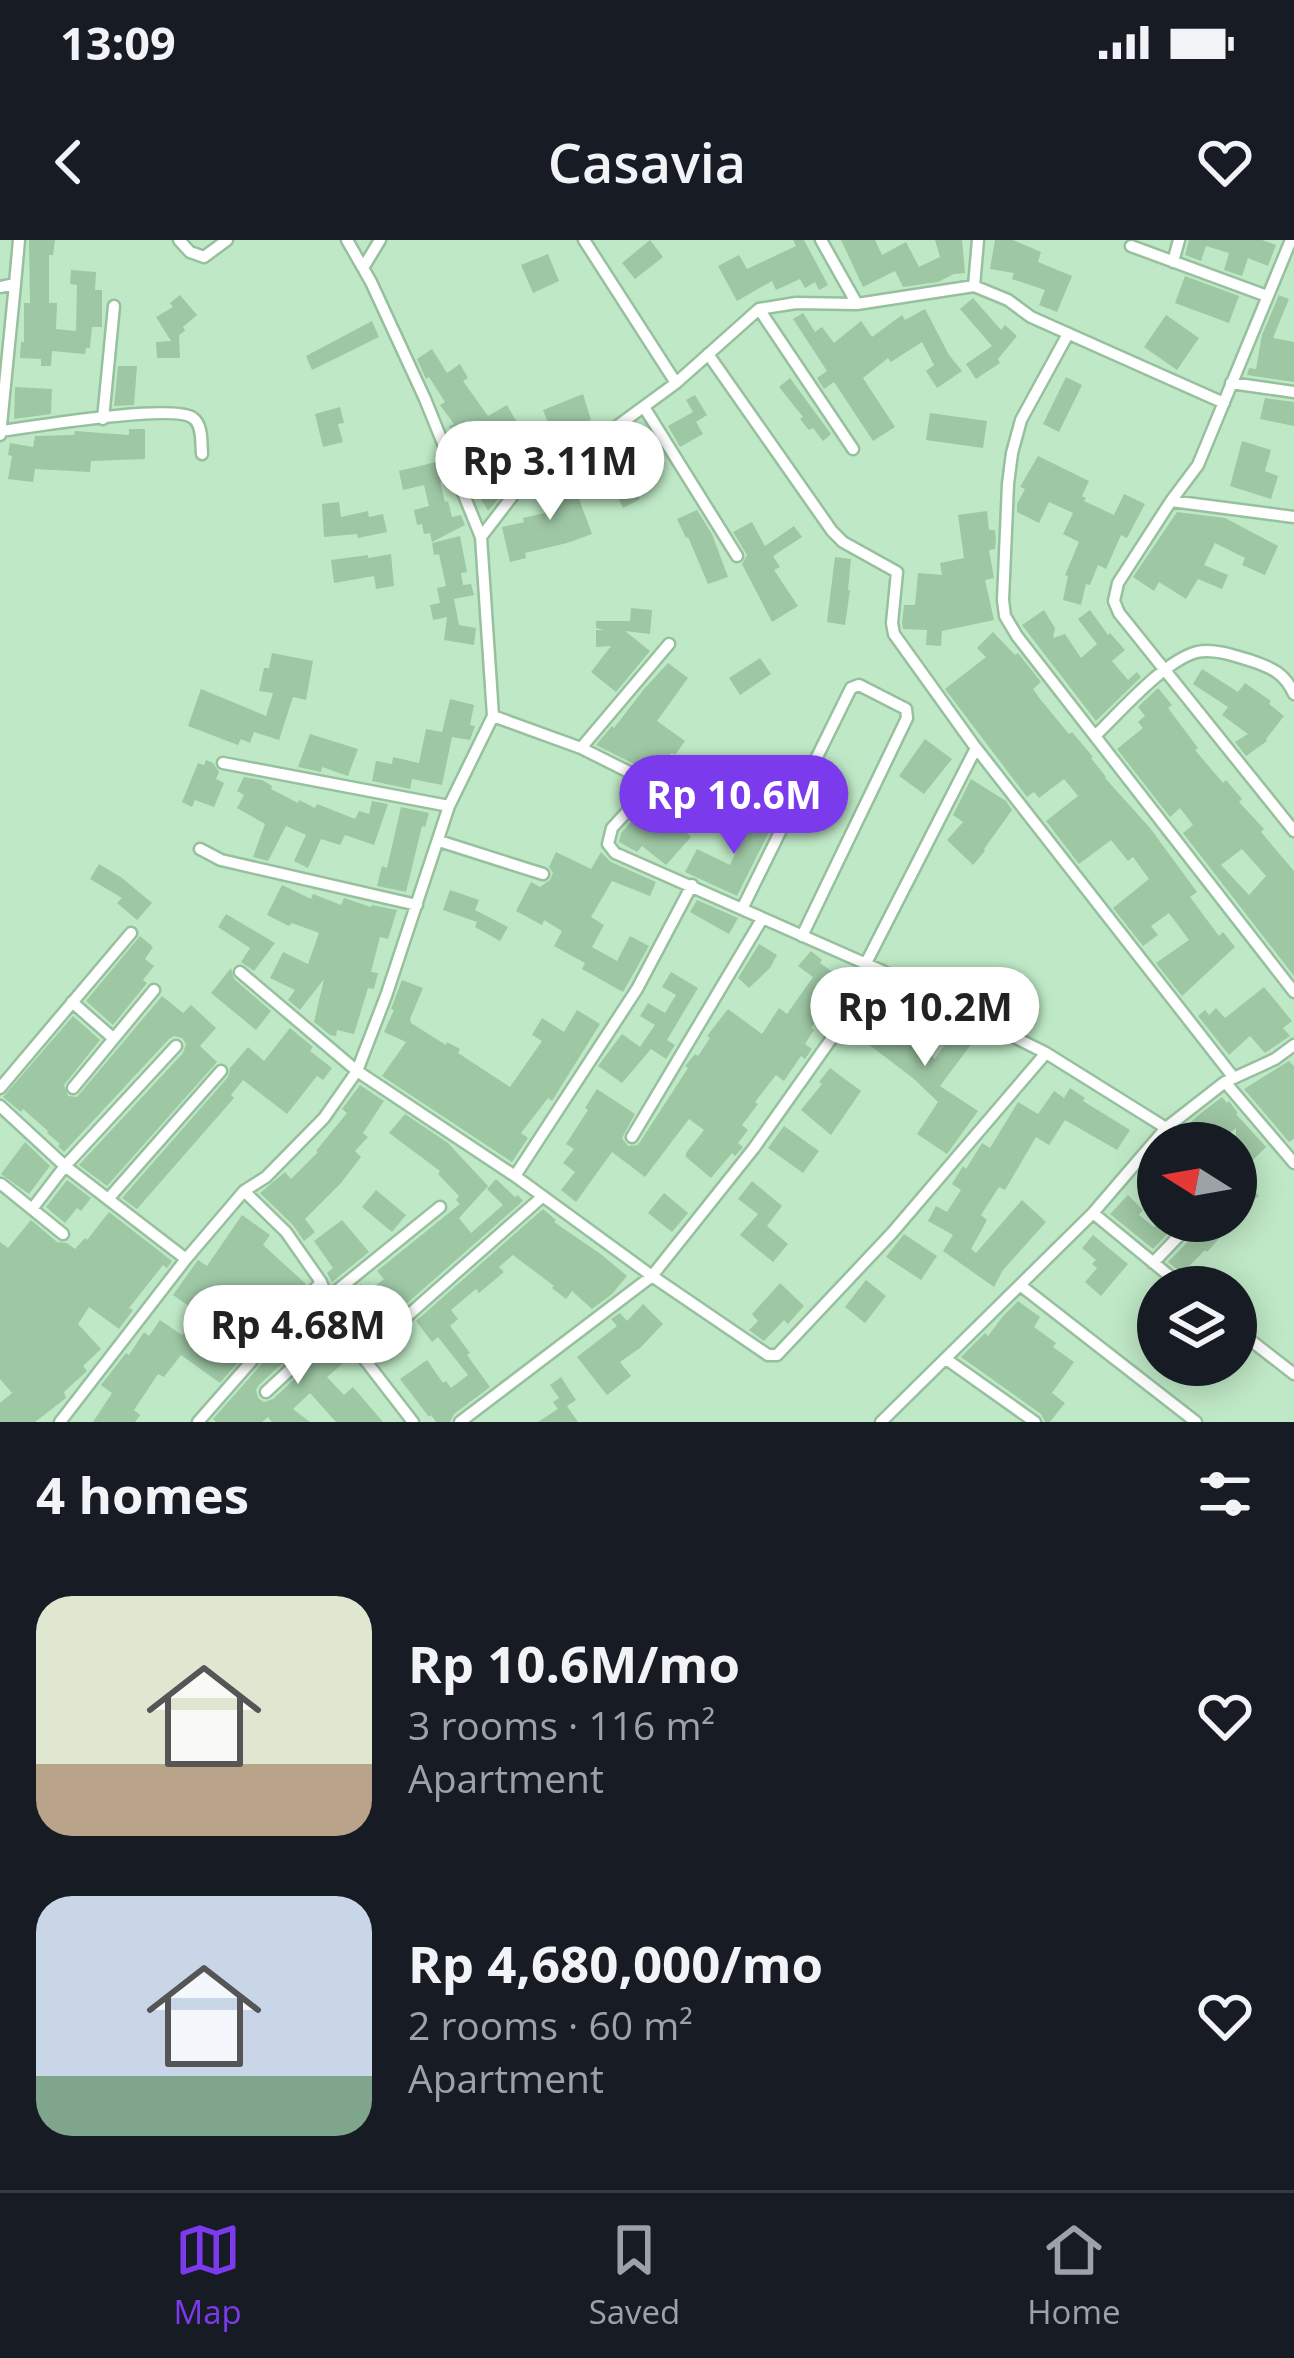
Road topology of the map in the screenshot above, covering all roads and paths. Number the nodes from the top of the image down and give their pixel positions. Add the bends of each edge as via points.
1 (19, 240) edge
2 (179, 240) edge
3 (227, 240) edge
4 (347, 240) edge
5 (380, 240) edge
6 (584, 240) edge
7 (821, 240) edge
8 (978, 240) edge
9 (1179, 240) edge
10 (1291, 240) edge
11 (1132, 246) dead end
12 (1173, 262) junction
13 (363, 268) junction
14 (15, 284) junction
15 (0, 286) edge
16 (974, 286) junction
17 (1267, 296) junction
18 (857, 304) junction
19 (114, 306) dead end
20 (759, 309) junction
21 (1068, 334) junction
22 (708, 354) junction
23 (1231, 382) junction
24 (676, 383) junction
25 (1294, 392) edge
26 (1224, 403) junction
27 (644, 407) junction
28 (103, 419) junction
29 (0, 433) edge
30 (853, 448) dead end
31 (202, 454) dead end
32 (1171, 501) junction
33 (1294, 517) edge
34 (482, 537) junction
35 (737, 556) dead end
36 (669, 644) dead end
37 (1166, 668) junction
38 (1294, 694) edge
39 (493, 716) junction
40 (1096, 735) junction
41 (581, 748) junction
42 (976, 748) junction
43 (223, 763) dead end
44 (449, 806) junction
45 (1294, 831) edge
46 (439, 841) junction
47 (200, 850) dead end
48 (543, 874) dead end
49 (692, 885) junction
50 (417, 905) junction
51 (742, 909) junction
52 (762, 919) junction
53 (131, 932) dead end
54 (802, 936) junction
55 (866, 963) junction
56 (880, 970) junction
57 (240, 972) dead end
58 (154, 990) dead end
59 (1294, 992) edge
60 (72, 1002) junction
61 (113, 1038) junction
62 (1294, 1045) edge
63 (176, 1046) dead end
64 (1046, 1053) junction
65 (357, 1071) junction
66 (221, 1072) dead end
67 (1230, 1080) junction
68 (0, 1088) edge
69 (73, 1088) dead end
70 (0, 1106) edge
71 (1156, 1122) edge
72 (1174, 1122) edge
73 (632, 1137) dead end
74 (1137, 1162) edge
75 (1294, 1163) edge
76 (65, 1166) junction
77 (515, 1176) junction
78 (1, 1184) edge
79 (244, 1191) junction
80 (542, 1197) junction
81 (109, 1198) junction
82 (440, 1207) dead end
83 (32, 1209) junction
84 (1093, 1214) junction
85 (63, 1234) dead end
86 (1173, 1242) edge
87 (186, 1259) junction
88 (1153, 1263) junction
89 (1157, 1266) edge
90 (652, 1276) junction
91 (321, 1282) junction
92 (1020, 1285) junction
93 (329, 1297) junction
94 (338, 1325) junction
95 (1257, 1345) edge
96 (362, 1356) junction
97 (946, 1358) junction
98 (1294, 1374) edge
99 (266, 1392) dead end
100 (60, 1422) edge
101 (198, 1422) edge
102 (413, 1422) edge
103 (460, 1422) edge
104 (880, 1422) edge
105 (1035, 1422) edge
106 (1196, 1422) edge

1 - 14 street
2 - 3 street via 204,257
4 - 13 street
5 - 13 street
6 - 24 street
7 - 18 street
8 - 16 street
9 - 12 street
10 - 17 street
11 - 12 street
12 - 17 street
13 - 34 street
14 - 15 street
14 - 29 street
16 - 18 street
16 - 21 street
17 - 23 street
18 - 20 street
19 - 28 street
20 - 22 street
20 - 30 street
21 - 26 street
21 - 40 street via 1012,453 1005,616
22 - 24 street
22 - 42 street via 832,531 897,572 893,634
23 - 25 street
23 - 26 street
24 - 27 street
26 - 32 street via 1198,465
27 - 34 street via 548,458
27 - 35 street
28 - 29 street
28 - 31 street via 193,417
32 - 33 street
32 - 37 street via 1114,592 1119,613
34 - 39 street
36 - 41 street
37 - 38 street via 1197,652 1228,653 1272,668
37 - 40 street
37 - 45 street
39 - 41 street
39 - 44 street
40 - 59 street
41 - 49 street via 645,784 612,828 615,853
42 - 55 street
42 - 67 street
43 - 44 street
44 - 46 street
46 - 48 street
46 - 50 street
47 - 50 street
49 - 51 street
49 - 77 street via 637,989
50 - 65 street
51 - 52 street
51 - 54 street via 851,688 868,688 908,718
52 - 54 street
52 - 73 street
53 - 60 street
54 - 55 street
55 - 56 street
56 - 64 street
56 - 90 street
57 - 65 street
58 - 61 street
60 - 61 street
60 - 68 street
61 - 69 street
62 - 67 street
63 - 76 street
64 - 71 street
64 - 90 street via 777,1355
65 - 77 street
65 - 79 street via 324,1118
66 - 81 street
67 - 72 street
67 - 75 street
70 - 76 street
74 - 84 street
76 - 81 street
76 - 83 street
77 - 80 street
78 - 83 street
79 - 87 street
79 - 91 street
80 - 90 street
80 - 96 street
81 - 87 street
82 - 93 street
83 - 85 street
84 - 88 street
84 - 92 street
86 - 88 street
87 - 100 street
88 - 89 street
90 - 103 street
91 - 93 street
91 - 101 street
92 - 97 street
92 - 106 street
93 - 94 street
94 - 96 street
94 - 99 street
95 - 98 street
96 - 102 street
97 - 104 street
97 - 105 street

